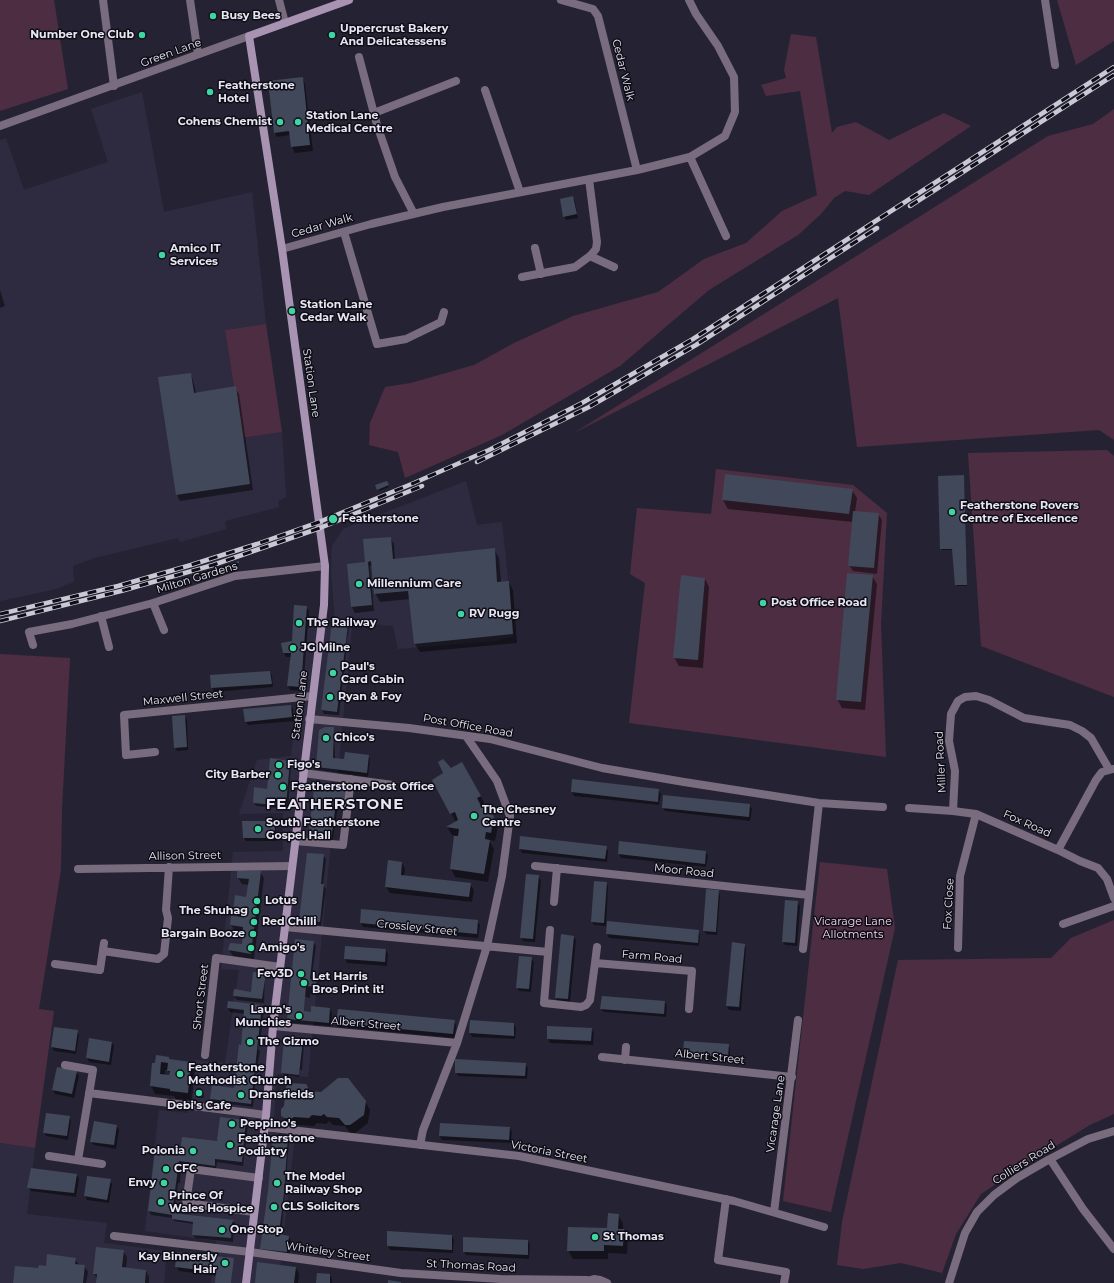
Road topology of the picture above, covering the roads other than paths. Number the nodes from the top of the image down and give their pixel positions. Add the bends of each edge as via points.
1 (103, 0) edge
2 (190, 0) edge
3 (279, 0) edge
4 (349, 0) edge
5 (561, 0) edge
6 (689, 0) edge
7 (1045, 0) edge
8 (284, 23) junction
9 (249, 36) junction
10 (198, 54) junction
11 (359, 57) dead end
12 (1056, 65) dead end
13 (456, 81) dead end
14 (114, 86) junction
15 (485, 90) dead end
16 (374, 113) junction
17 (0, 126) edge
18 (690, 157) junction
19 (637, 170) junction
20 (589, 179) junction
21 (520, 192) junction
22 (414, 214) junction
23 (344, 232) junction
24 (726, 236) dead end
25 (536, 248) dead end
26 (282, 249) junction
27 (590, 256) junction
28 (614, 267) dead end
29 (541, 274) junction
30 (522, 277) dead end
31 (444, 312) dead end
32 (325, 566) junction
33 (153, 603) junction
34 (101, 616) junction
35 (164, 630) dead end
36 (33, 645) dead end
37 (109, 647) dead end
38 (312, 696) junction
39 (309, 719) junction
40 (466, 736) junction
41 (155, 752) dead end
42 (1112, 769) edge
43 (302, 773) junction
44 (351, 779) junction
45 (394, 785) dead end
46 (819, 803) junction
47 (882, 807) dead end
48 (909, 808) dead end
49 (953, 811) junction
50 (976, 814) junction
51 (294, 841) junction
52 (1058, 850) junction
53 (292, 866) junction
54 (535, 866) dead end
55 (169, 867) junction
56 (78, 868) dead end
57 (557, 868) junction
58 (809, 895) junction
59 (1114, 898) edge
60 (554, 902) dead end
61 (1114, 906) edge
62 (1063, 924) dead end
63 (285, 927) junction
64 (550, 930) dead end
65 (487, 946) junction
66 (597, 947) dead end
67 (958, 948) dead end
68 (803, 949) dead end
69 (548, 952) junction
70 (595, 963) junction
71 (55, 964) dead end
72 (280, 967) junction
73 (689, 1009) dead end
74 (798, 1020) dead end
75 (273, 1026) junction
76 (457, 1043) junction
77 (626, 1047) dead end
78 (205, 1056) dead end
79 (602, 1057) dead end
80 (625, 1060) junction
81 (65, 1065) dead end
82 (792, 1077) junction
83 (89, 1093) junction
84 (266, 1114) junction
85 (264, 1127) junction
86 (1114, 1131) edge
87 (420, 1145) junction
88 (49, 1156) dead end
89 (1050, 1159) junction
90 (78, 1160) junction
91 (102, 1164) dead end
92 (259, 1178) junction
93 (726, 1199) junction
94 (254, 1212) junction
95 (774, 1212) junction
96 (824, 1227) dead end
97 (114, 1236) dead end
98 (1114, 1249) edge
99 (250, 1252) junction
100 (380, 1270) joint
101 (563, 1282) edge
102 (584, 1282) edge
103 (246, 1283) edge
104 (607, 1283) edge
105 (784, 1283) edge
106 (949, 1283) edge

1 - 14 street
2 - 10 street
3 - 8 street
4 - 8 main road, Green Lane
5 - 19 street, Cedar Walk via 593,10 598,16
6 - 18 street, Cedar Walk via 734,77 735,112 725,136
7 - 12 street
8 - 9 main road, Green Lane
9 - 10 street, Green Lane
9 - 26 main road, Station Lane
10 - 14 street, Green Lane
11 - 16 street
13 - 16 street
14 - 17 street, Green Lane
15 - 21 street
16 - 22 street via 395,176
18 - 19 street, Cedar Walk
18 - 24 street
19 - 20 street, Cedar Walk
20 - 21 street, Cedar Walk
20 - 27 street via 597,242 596,249
21 - 22 street, Cedar Walk
22 - 23 street, Cedar Walk
23 - 26 street, Cedar Walk
23 - 31 street via 377,344 406,338 441,322
25 - 29 street
26 - 32 main road, Station Lane
27 - 28 street
27 - 29 street via 576,267
29 - 30 street
32 - 33 street, Milton Gardens via 235,576
32 - 38 main road, Station Lane via 324,605
33 - 34 street, Milton Gardens
33 - 35 street
34 - 36 street, Milton Gardens via 29,632
34 - 37 street
38 - 39 main road, Station Lane
38 - 41 street, Maxwell Street via 124,716 126,755
39 - 40 street, Post Office Road
39 - 43 main road, Station Lane
40 - 46 street, Post Office Road via 496,741 602,768
40 - 65 street via 497,781 510,816 502,876
42 - 49 street, Miller Road via 1091,738 1070,725 1024,718 989,700 976,696 965,697 958,701 952,714 949,741 955,771
42 - 52 street via 1102,772 1096,780
43 - 44 street
43 - 51 main road, Station Lane
44 - 45 street
44 - 51 street via 343,845
46 - 47 street, Post Office Road
46 - 58 street
48 - 49 street, Fox Road
49 - 50 street, Fox Road
50 - 52 street, Fox Road
50 - 67 street, Fox Close via 960,876
51 - 53 main road, Station Lane
52 - 59 street, Fox Road via 1098,868 1107,879
53 - 55 street, Allison Street
53 - 63 main road, Station Lane
54 - 57 street, Moor Road
55 - 56 street, Allison Street
55 - 71 street via 164,954 158,959 103,947 100,970
57 - 58 street, Moor Road
57 - 60 street
58 - 68 street
61 - 62 street
63 - 65 street, Crossley Street
63 - 72 main road, Station Lane
64 - 69 street
65 - 69 street, Crossley Street
65 - 76 street
66 - 70 street
69 - 70 street via 544,1003 581,1007 586,1005 590,1000
70 - 73 street, Farm Road via 692,971
72 - 75 main road, Station Lane
72 - 78 street, Short Street via 216,958
74 - 82 street, Vicarage Lane
75 - 76 street, Albert Street
75 - 84 main road, Station Lane
76 - 87 street via 423,1130
77 - 80 street
79 - 80 street, Albert Street
80 - 82 street, Albert Street
81 - 83 street via 93,1070
82 - 95 street, Vicarage Lane
83 - 84 street
83 - 90 street
84 - 85 main road, Station Lane
85 - 87 street, Victoria Street
85 - 92 main road, Station Lane
86 - 89 street, Colliers Road via 1088,1139
87 - 93 street, Victoria Street via 519,1156
88 - 90 street
89 - 98 street via 1083,1209
89 - 106 street, Colliers Road via 1011,1182 977,1212 965,1233
90 - 91 street
92 - 94 main road, Station Lane
92 - 94 street via 191,1169 186,1203
93 - 95 street, Victoria Street
93 - 105 street via 718,1260 786,1272
94 - 99 main road, Station Lane
95 - 96 street, Victoria Street
97 - 99 street, Whiteley Street
99 - 100 street, Whiteley Street
99 - 103 main road, Station Lane
100 - 101 street, St Thomas Road
101 - 102 street, St Thomas Road
102 - 104 street, St Thomas Road via 594,1279

